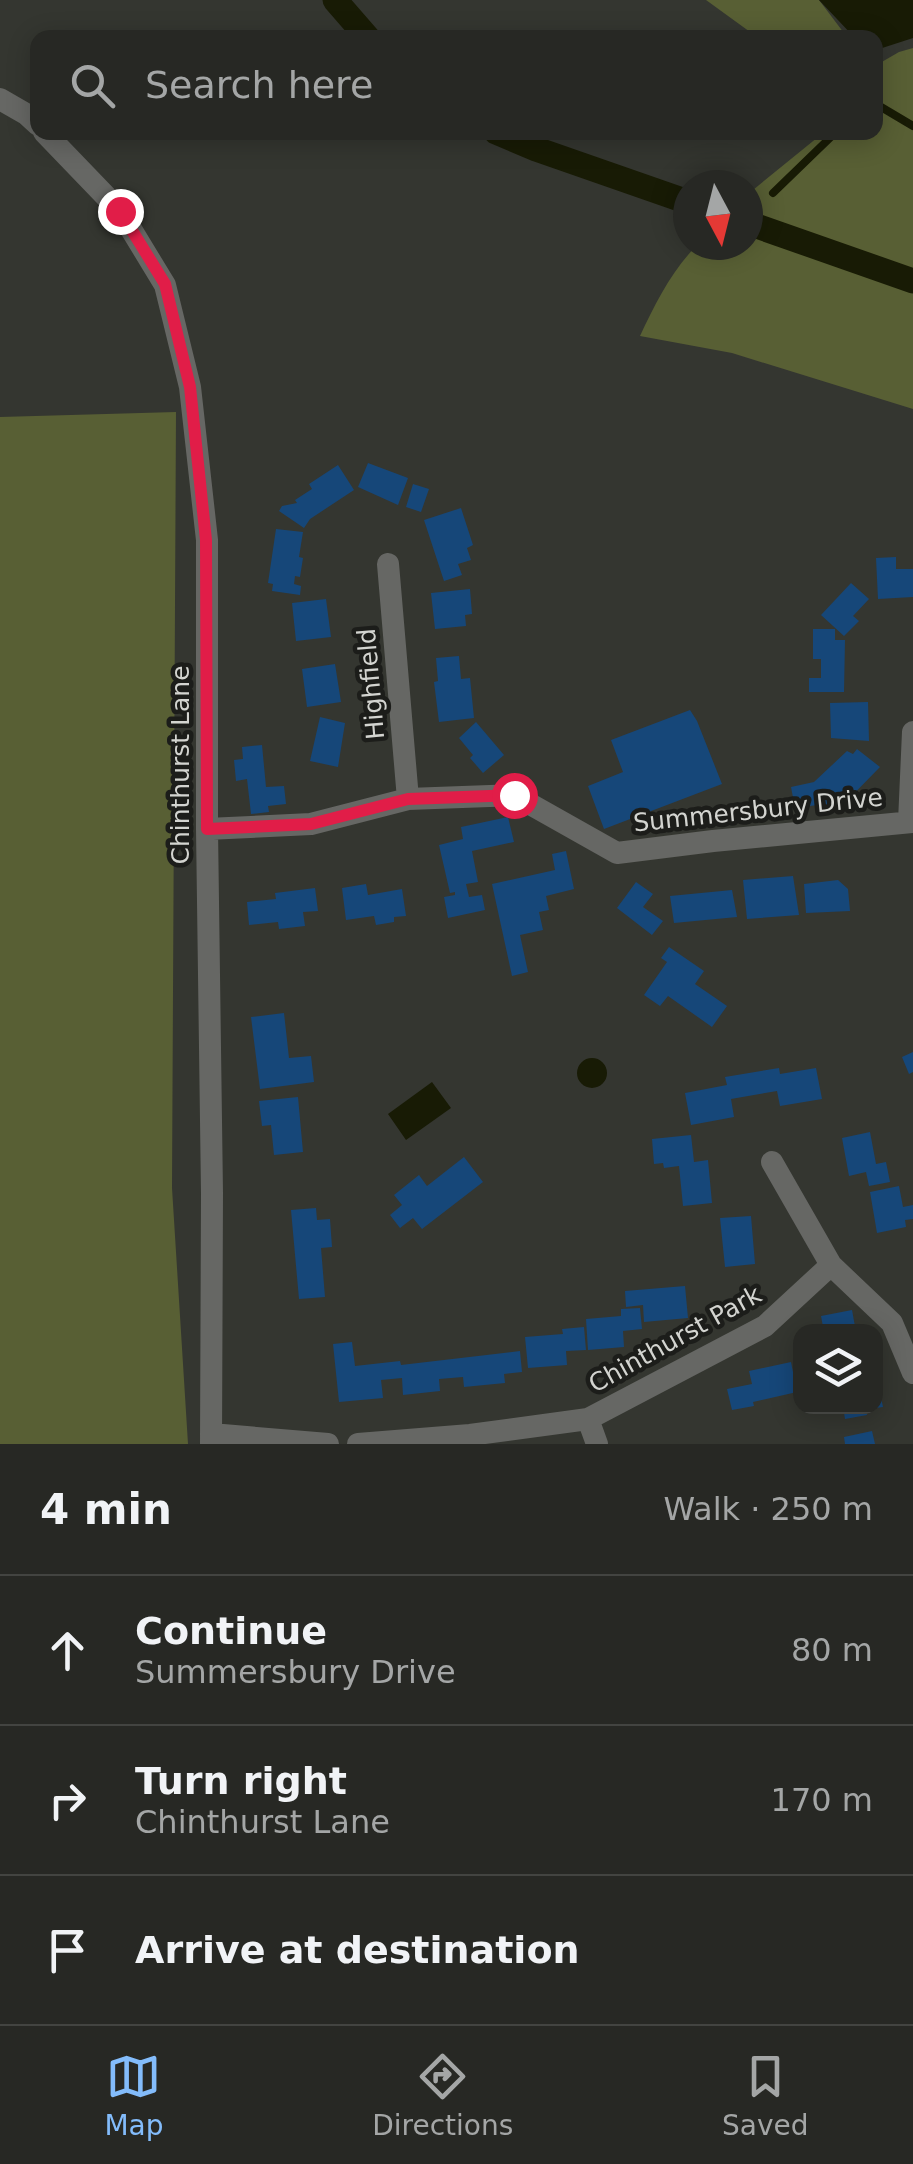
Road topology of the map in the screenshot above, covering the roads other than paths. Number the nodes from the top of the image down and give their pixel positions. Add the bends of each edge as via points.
1 (0, 99) edge
2 (30, 118) edge
3 (52, 140) edge
4 (388, 564) dead end
5 (913, 732) edge
6 (408, 799) junction
7 (911, 822) edge
8 (207, 829) junction
9 (772, 1162) dead end
10 (832, 1265) junction
11 (913, 1373) edge
12 (588, 1419) junction
13 (211, 1439) edge
14 (328, 1444) edge
15 (358, 1444) edge
16 (597, 1444) edge

1 - 2 street
3 - 8 street, Chinthurst Lane via 120,211 165,284 190,387 206,540
4 - 6 street, Highfield
5 - 7 street
6 - 7 street, Summersbury Drive via 514,795 617,853
6 - 8 street, Summersbury Drive via 311,824
8 - 13 street, Chinthurst Lane
9 - 10 street
10 - 11 street via 892,1322
10 - 12 street, Chinthurst Park via 766,1326
12 - 15 street, Chinthurst Park
12 - 16 street, Chinthurst Park
13 - 14 street

